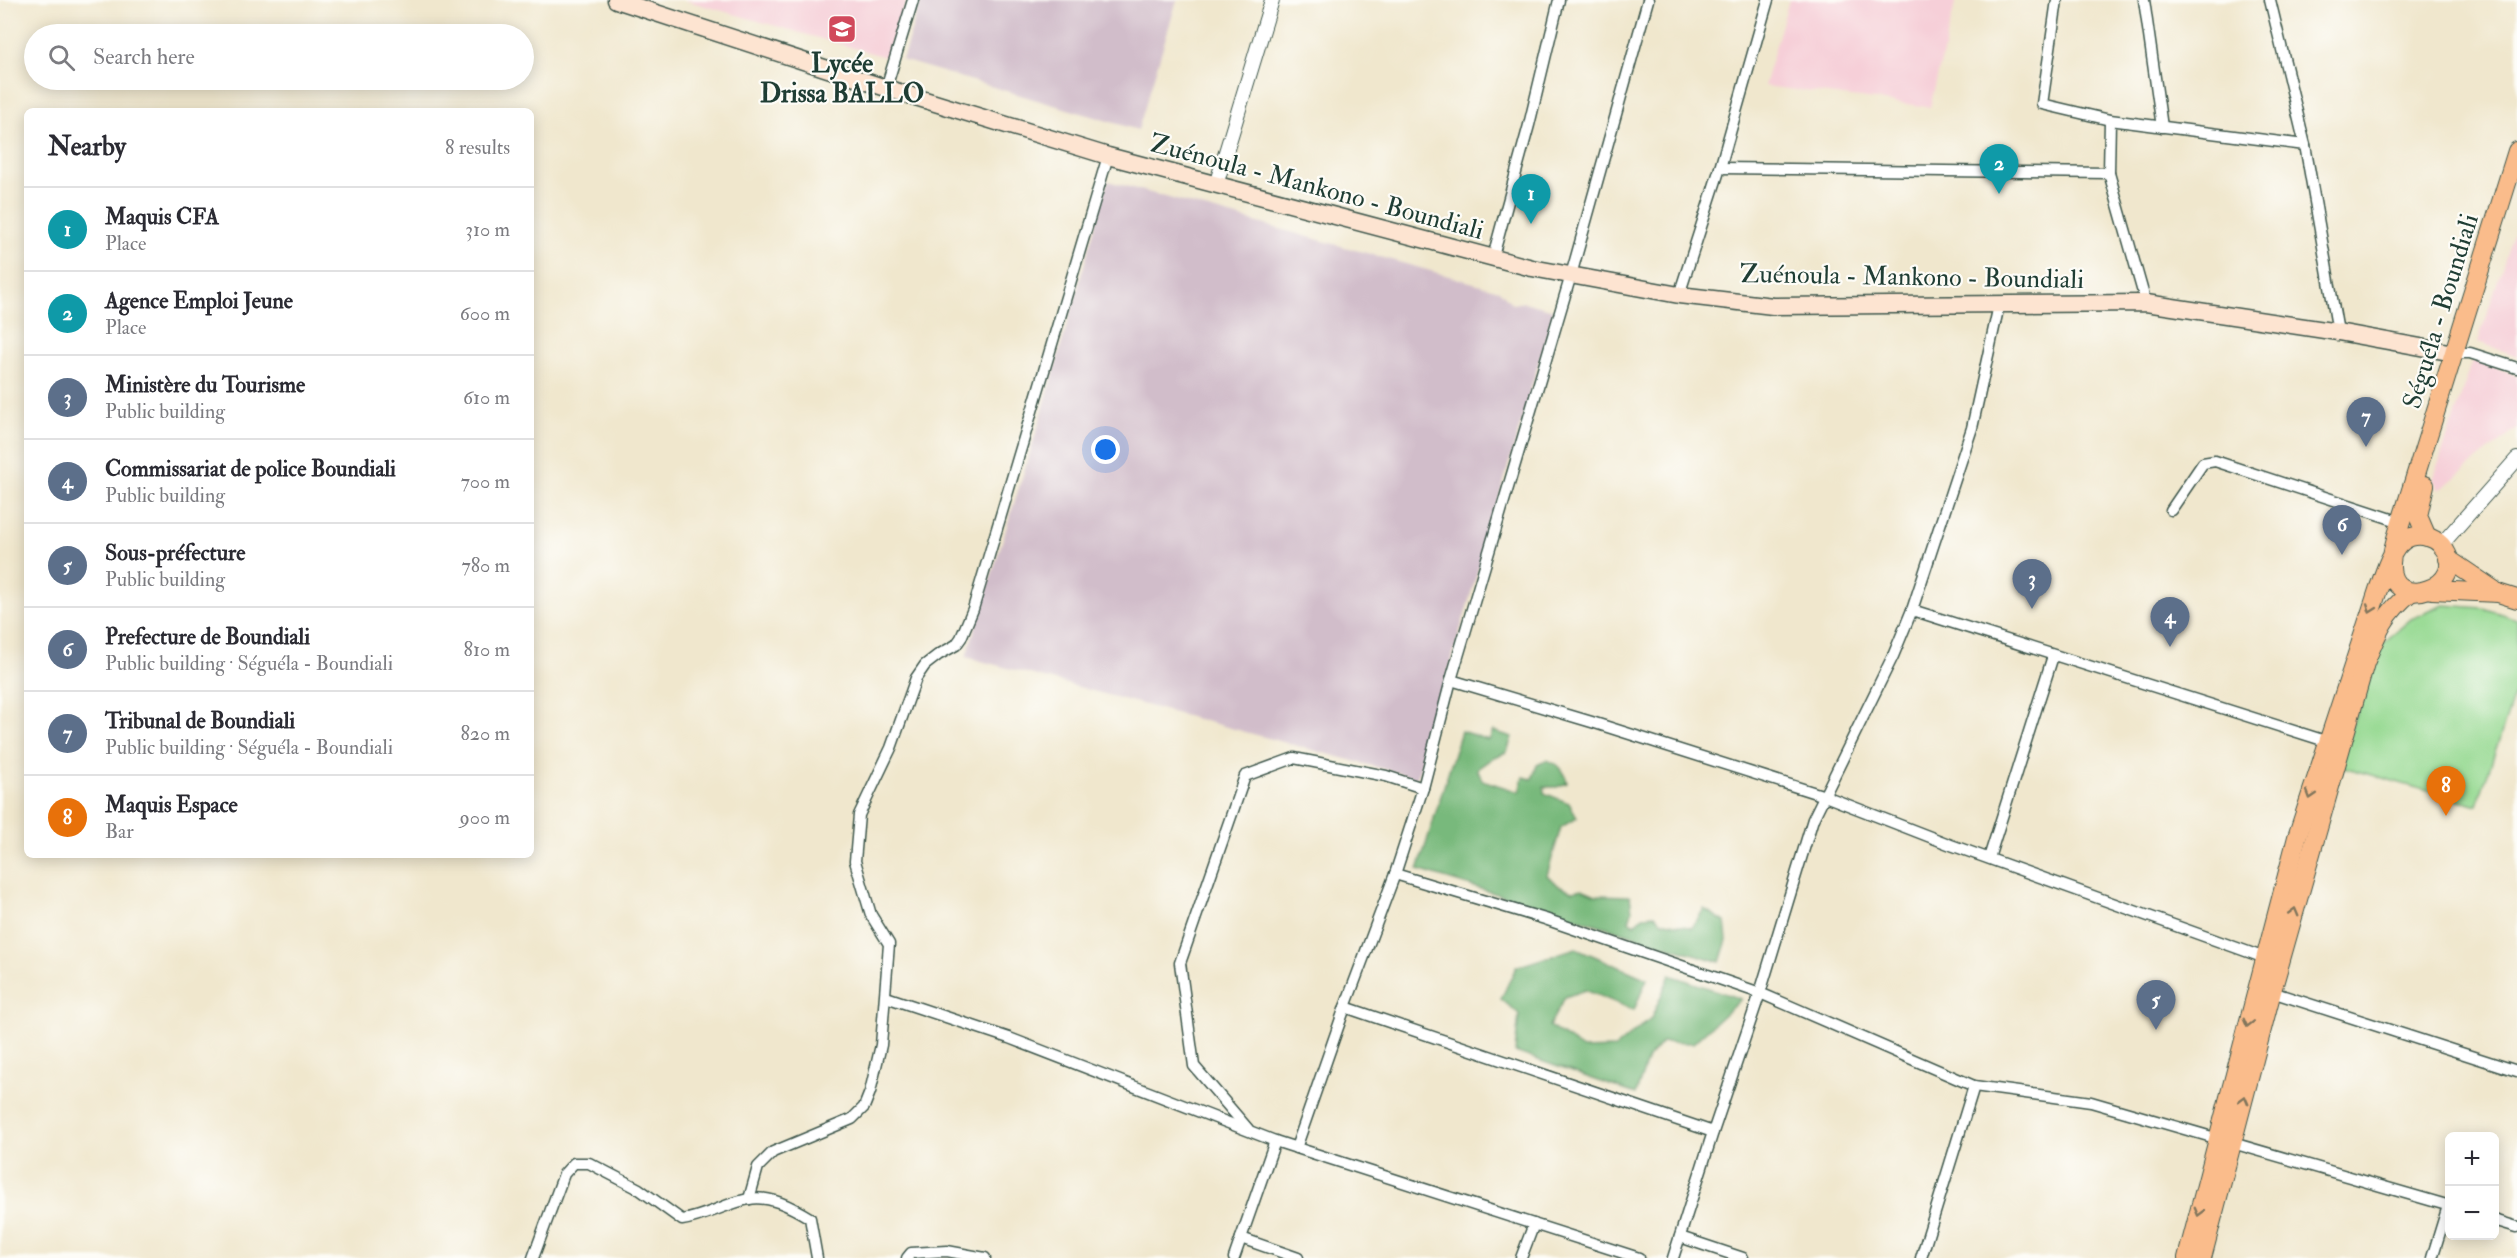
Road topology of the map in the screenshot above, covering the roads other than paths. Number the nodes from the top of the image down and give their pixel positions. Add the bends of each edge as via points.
1 (616, 0) edge
2 (913, 0) edge
3 (1272, 0) edge
4 (1559, 0) edge
5 (1648, 0) edge
6 (1768, 0) edge
7 (2057, 0) edge
8 (2144, 0) edge
9 (2270, 0) edge
10 (886, 88) junction
11 (2110, 120) junction
12 (2162, 127) junction
13 (2304, 145) junction
14 (2517, 151) edge
15 (1108, 156) junction
16 (1720, 168) junction
17 (2109, 172) junction
18 (1216, 185) junction
19 (2517, 187) edge
20 (1492, 260) junction
21 (1571, 275) junction
22 (1680, 295) junction
23 (2146, 303) junction
24 (2000, 305) junction
25 (2338, 332) junction
26 (2459, 353) junction
27 (2517, 368) edge
28 (2517, 459) edge
29 (2170, 510) dead end
30 (2401, 522) junction
31 (2438, 547) junction
32 (2392, 555) junction
33 (2432, 590) junction
34 (2411, 591) junction
35 (2498, 593) junction
36 (2517, 599) edge
37 (1912, 610) junction
38 (2054, 656) junction
39 (1451, 680) junction
40 (2334, 743) junction
41 (1423, 788) junction
42 (1825, 796) junction
43 (1989, 858) junction
44 (1395, 874) junction
45 (2265, 958) junction
46 (2265, 989) junction
47 (1760, 993) junction
48 (886, 997) junction
49 (1345, 1007) junction
50 (2517, 1071) edge
51 (1974, 1086) junction
52 (1249, 1130) junction
53 (1713, 1132) junction
54 (2226, 1140) junction
55 (1275, 1141) junction
56 (1296, 1148) junction
57 (749, 1198) junction
58 (2445, 1205) edge
59 (2445, 1218) edge
60 (2499, 1222) edge
61 (1534, 1224) junction
62 (2517, 1227) edge
63 (1680, 1237) junction
64 (1241, 1238) junction
65 (533, 1258) edge
66 (817, 1258) edge
67 (907, 1258) edge
68 (985, 1258) edge
69 (1234, 1258) edge
70 (1298, 1258) edge
71 (1521, 1258) edge
72 (1639, 1258) edge
73 (1673, 1258) edge
74 (1743, 1258) edge
75 (1920, 1258) edge
76 (2187, 1258) edge
77 (2202, 1258) edge
78 (2432, 1258) edge

1 - 10 main road, Zuénoula - Mankono - Boundiali
2 - 10 street
3 - 18 street
4 - 20 street
5 - 21 street
6 - 16 street
7 - 11 street via 2042,104
8 - 12 street
9 - 13 street
10 - 15 main road, Zuénoula - Mankono - Boundiali
11 - 12 street
11 - 17 street
12 - 13 street
13 - 25 street
14 - 26 main road, Séguéla - Boundiali
15 - 18 main road, Zuénoula - Mankono - Boundiali
15 - 48 street via 973,609 956,645 925,665 916,678 891,748 859,815 855,861 871,915 889,944
16 - 17 street
16 - 22 street
17 - 23 street
18 - 20 main road, Zuénoula - Mankono - Boundiali
19 - 26 main road, Séguéla - Boundiali
20 - 21 main road, Zuénoula - Mankono - Boundiali
21 - 22 main road, Zuénoula - Mankono - Boundiali
21 - 39 street
22 - 24 main road, Zuénoula - Mankono - Boundiali via 1773,306
23 - 24 main road, Zuénoula - Mankono - Boundiali
23 - 25 main road, Zuénoula - Mankono - Boundiali
24 - 37 street via 1972,428
25 - 26 main road, Zuénoula - Mankono - Boundiali
26 - 27 street
26 - 30 main road, Séguéla - Boundiali
26 - 31 main road, Séguéla - Boundiali via 2418,516
28 - 31 street
29 - 30 street via 2203,463 2215,461
30 - 32 main road, Séguéla - Boundiali
31 - 32 main road via 2410,537
31 - 33 main road via 2445,577
31 - 35 main road
32 - 34 main road, Séguéla - Boundiali via 2396,581
32 -> 40 main road via 2364,628
33 - 34 main road
33 - 35 main road
34 - 40 main road via 2392,607 2377,631
35 - 36 main road
37 - 38 street
37 - 42 street
38 - 40 street
38 - 43 street
39 - 41 street
39 - 42 street
40 -> 45 main road via 2297,837
46 -> 40 main road
41 - 44 street
41 - 52 street via 1386,776 1294,758 1245,776 1180,963 1194,1066
42 - 43 street
42 - 47 street via 1813,819
43 - 45 street
44 - 47 street via 1545,919
44 - 49 street
45 - 46 main road
46 - 50 street
46 - 54 main road
47 - 51 street
47 - 53 street
48 - 52 street via 1009,1038
48 - 57 street via 881,1045 864,1107 852,1119 773,1152 758,1167
49 - 53 street
49 - 56 street
51 - 54 street via 2091,1102
51 - 75 street
52 - 55 street
53 - 63 street
54 - 58 street
54 -> 76 main road
54 - 77 main road
55 - 56 street
55 - 64 street
56 - 61 street
57 - 65 street via 682,1220 639,1189 589,1163 574,1163 564,1174
57 - 66 street via 770,1199 810,1218
59 - 78 street
60 - 62 street
61 - 71 street
61 - 72 street
63 - 73 street
63 - 74 street
64 - 69 street
64 - 70 street
67 - 68 street via 910,1253 947,1251

